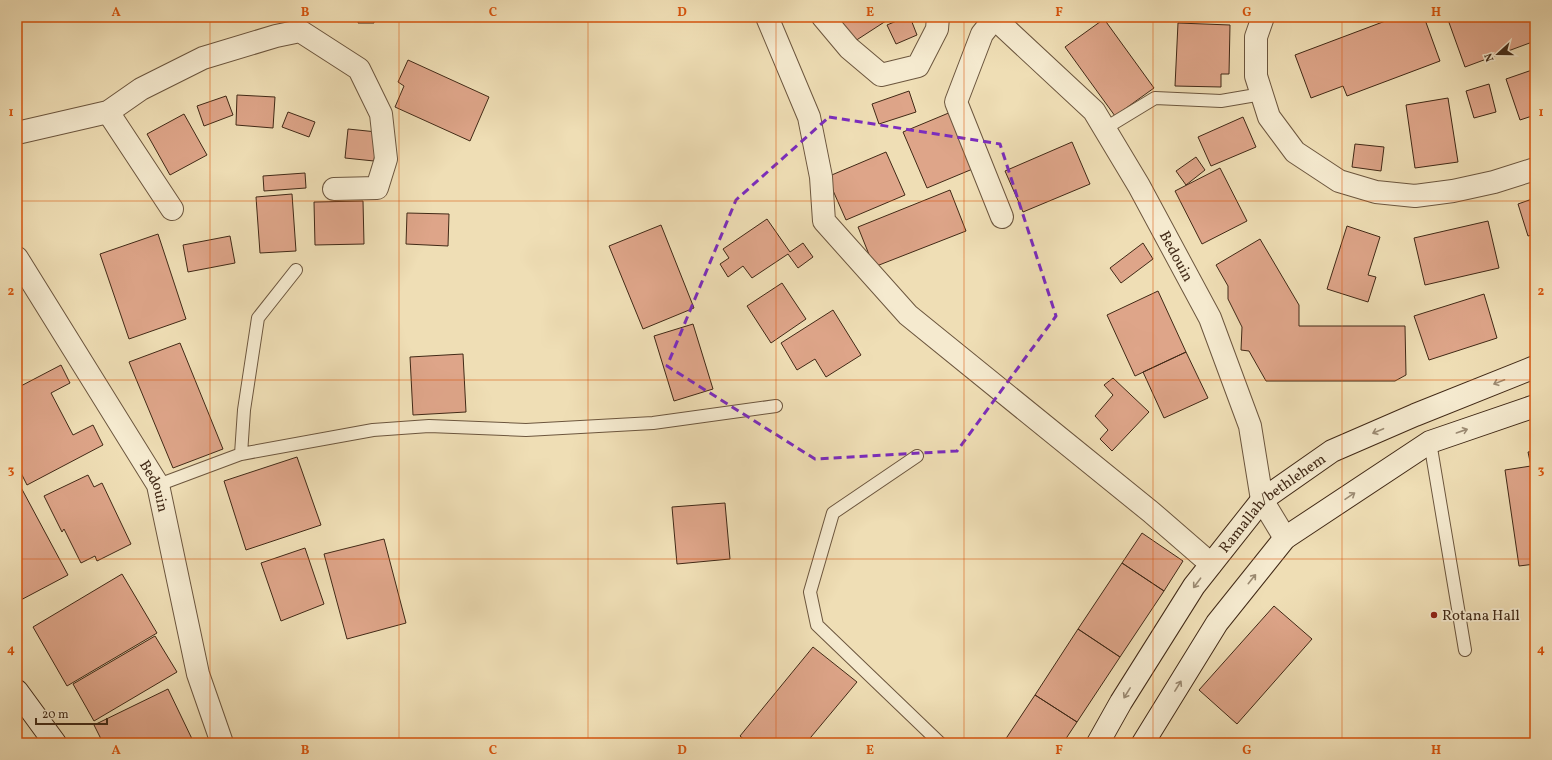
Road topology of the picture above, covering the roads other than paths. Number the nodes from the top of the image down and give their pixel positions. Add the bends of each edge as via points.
1 (768, 17) edge
2 (823, 17) edge
3 (938, 17) edge
4 (1263, 17) edge
5 (993, 18) edge
6 (1262, 94) junction
7 (108, 112) junction
8 (1104, 128) junction
9 (17, 133) edge
10 (1535, 169) edge
11 (334, 189) dead end
12 (172, 208) dead end
13 (1002, 217) dead end
14 (17, 258) edge
15 (296, 270) dead end
16 (1535, 367) edge
17 (776, 406) dead end
18 (1535, 406) edge
19 (1430, 442) junction
20 (241, 454) junction
21 (917, 456) dead end
22 (158, 485) junction
23 (1262, 500) junction
24 (1285, 538) junction
25 (1211, 564) junction
26 (1465, 650) dead end
27 (17, 691) edge
28 (55, 743) edge
29 (222, 743) edge
30 (940, 743) edge
31 (1098, 743) edge
32 (1143, 743) edge

1 - 25 street via 809,117 820,177 824,221 908,315 1151,512
2 - 3 street via 849,48 881,75 918,66 937,29
4 - 6 street via 1256,37 1256,76
5 - 8 street, Bedouin via 1094,111
5 - 13 street via 982,34 956,102
6 - 8 lane via 1221,101 1155,98
6 - 10 street via 1270,117 1295,152 1339,181 1376,192 1415,196 1453,191
7 - 9 street
7 - 11 street via 141,88 203,58 300,31 359,69 381,114 386,158 377,188
7 - 12 street
8 - 23 street, Bedouin via 1154,213 1210,318 1250,426
14 - 22 street, Bedouin
15 - 20 lane via 258,318 244,410
16 -> 23 street, Ramallah/bethlehem via 1332,451
17 - 20 lane via 653,423 526,430 429,426 373,430
19 -> 18 street
24 -> 19 street
19 - 26 lane
20 - 22 lane
21 - 30 lane via 833,513 810,592 818,625
22 - 29 street, Bedouin via 198,674
23 - 24 street, Bedouin
23 - 25 street, Ramallah/bethlehem
32 -> 24 street via 1216,623
25 -> 31 street, Ramallah/bethlehem via 1194,586
27 - 28 street

